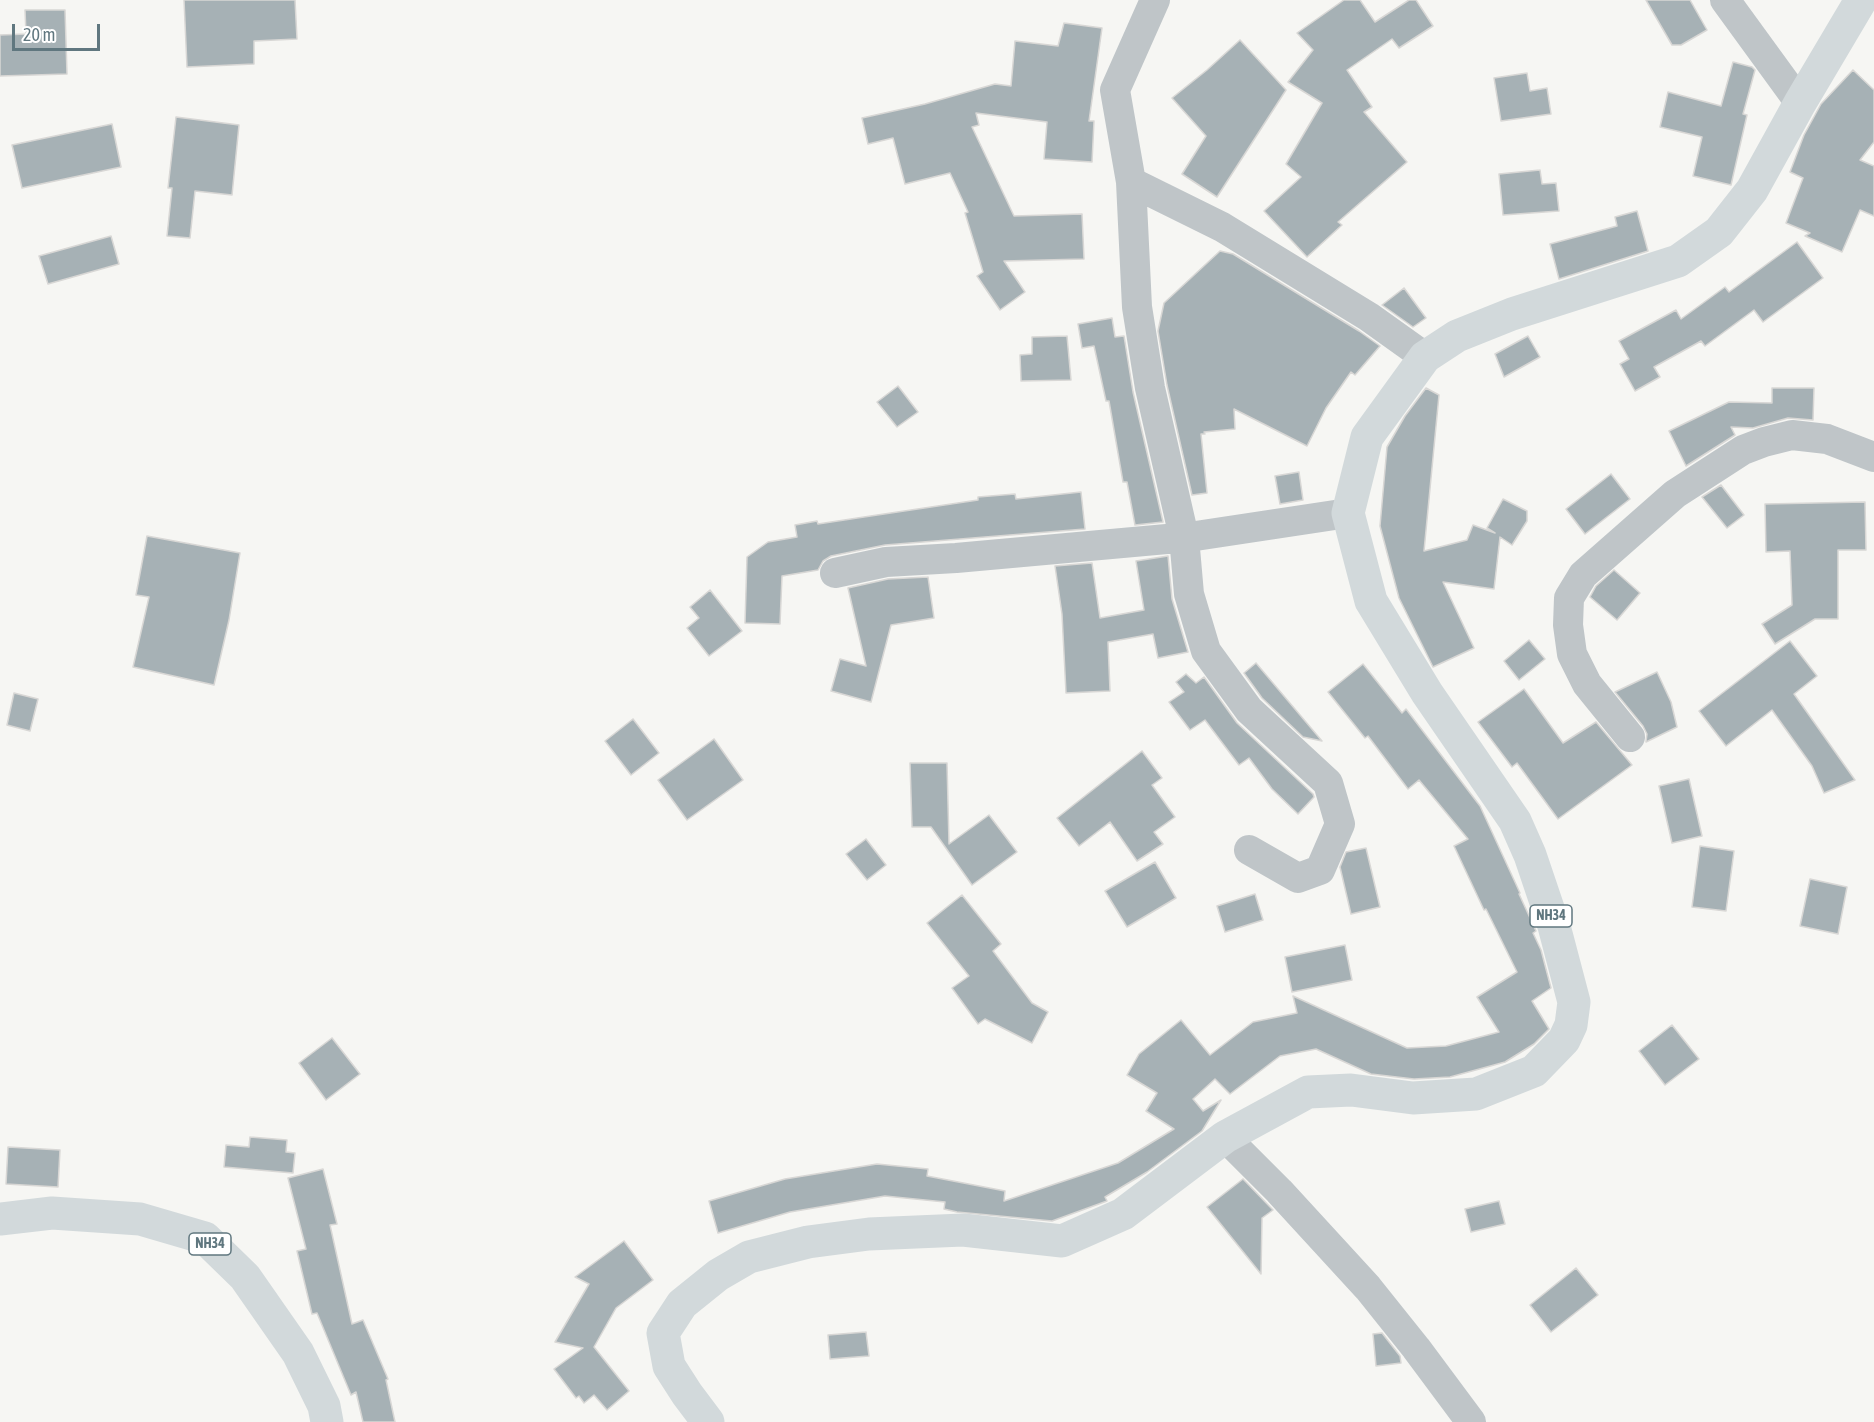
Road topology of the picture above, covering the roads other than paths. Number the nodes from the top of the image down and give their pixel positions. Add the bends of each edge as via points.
1 (1155, 0) edge
2 (1725, 0) edge
3 (1861, 0) edge
4 (1868, 0) edge
5 (1874, 13) edge
6 (1800, 103) junction
7 (1131, 182) junction
8 (1425, 357) junction
9 (1874, 457) edge
10 (1348, 513) junction
11 (1184, 537) junction
12 (835, 573) dead end
13 (1630, 737) dead end
14 (1249, 850) dead end
15 (1225, 1137) junction
16 (0, 1219) edge
17 (327, 1422) edge
18 (708, 1422) edge
19 (1471, 1422) edge

1 - 7 street via 1114,90
2 - 6 street
3 - 6 highway, NH34
4 - 5 street
6 - 8 highway, NH34 via 1752,190 1719,232 1678,261 1512,314 1457,336
7 - 8 street via 1222,227 1369,317
7 - 11 street via 1137,307 1150,388
8 - 10 highway, NH34 via 1366,437
9 - 13 street via 1827,439 1792,435 1743,450 1675,494 1583,574 1569,598 1572,654 1587,684
10 - 11 street
10 - 15 highway, NH34 via 1371,601 1427,693 1515,821 1554,926 1574,1002 1571,1025 1564,1040 1534,1071 1476,1094 1413,1098 1351,1090 1308,1092
11 - 12 street via 886,562
11 - 14 street via 1189,594 1206,651 1249,710 1328,783 1340,824 1320,870 1298,878
15 - 18 highway, NH34 via 1123,1214 1062,1241 963,1230 869,1234 808,1242 749,1257 718,1275 682,1304 663,1333 669,1366
15 - 19 street via 1368,1288
16 - 17 highway, NH34 via 52,1212 140,1219 205,1238 245,1277 298,1353 324,1406

